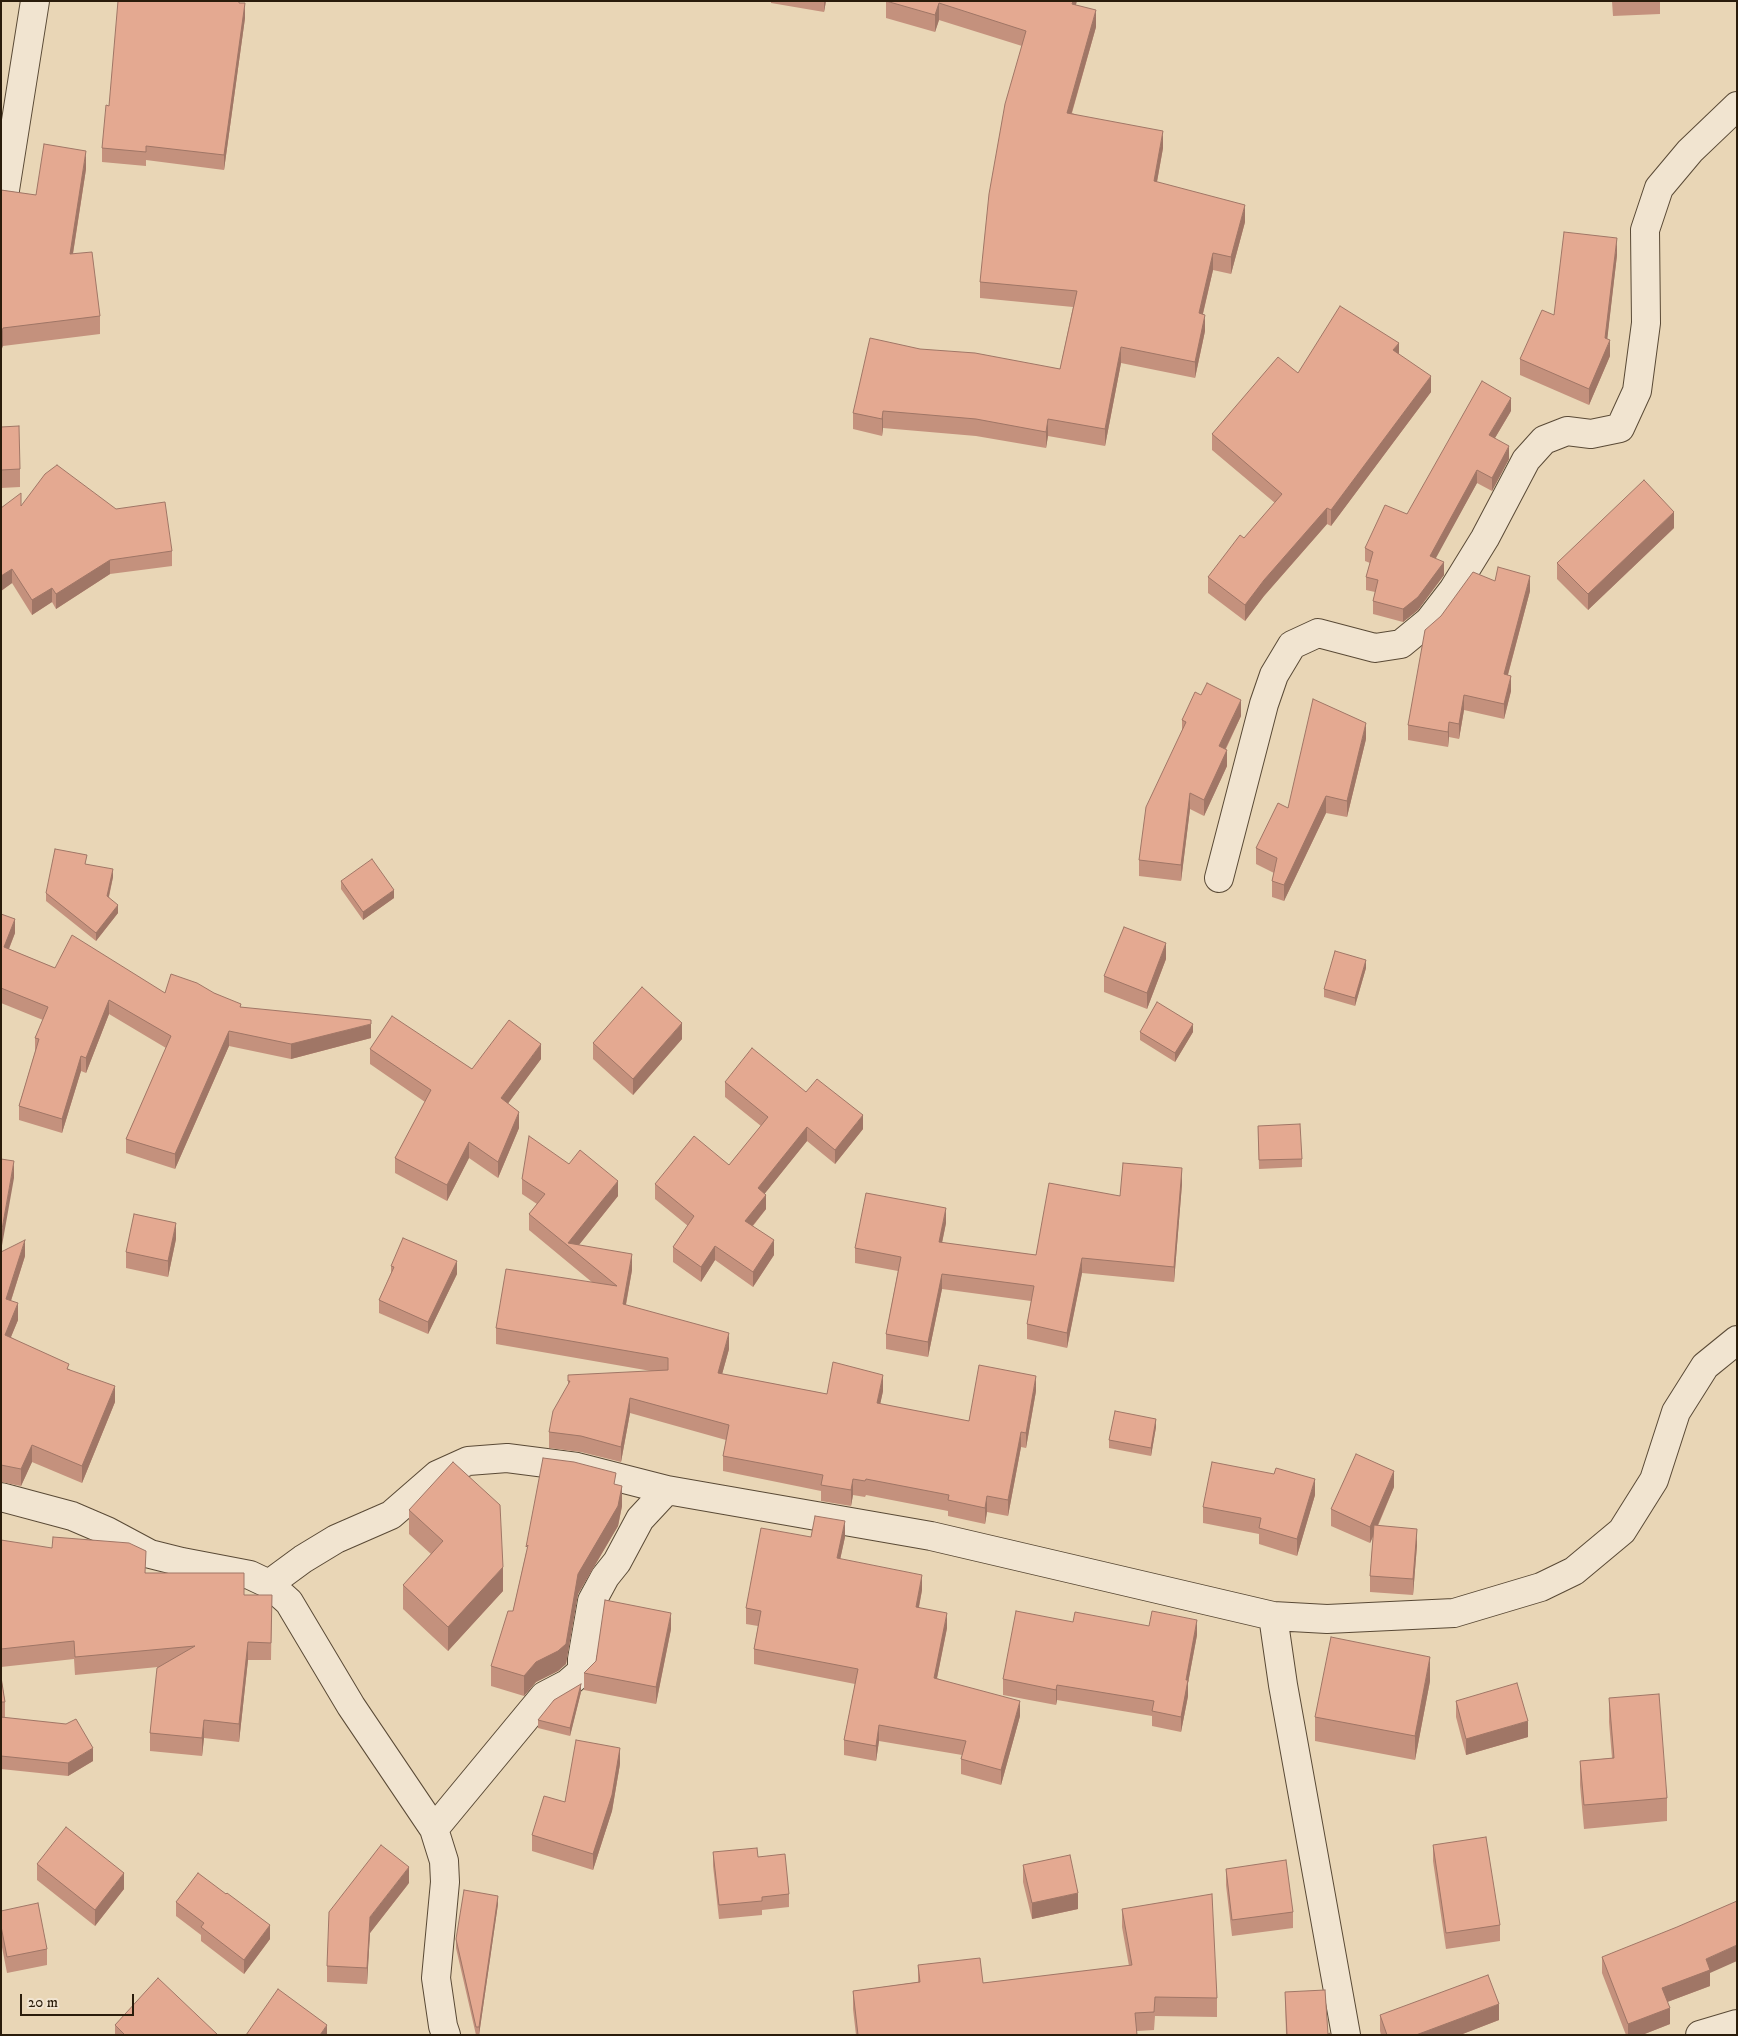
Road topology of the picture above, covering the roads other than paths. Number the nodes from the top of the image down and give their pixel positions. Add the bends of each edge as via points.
1 (36, 1) edge
2 (1737, 106) edge
3 (1, 193) edge
4 (1219, 878) dead end
5 (1737, 1340) edge
6 (667, 1490) junction
7 (1, 1498) edge
8 (269, 1584) junction
9 (1273, 1616) junction
10 (434, 1829) junction
11 (1737, 2024) edge
12 (446, 2035) edge
13 (1346, 2035) edge
14 (1700, 2035) edge

1 - 3 street
2 - 4 street via 1690,151 1659,188 1645,230 1646,323 1637,390 1620,428 1591,434 1567,431 1544,440 1526,460 1453,590 1429,621 1401,644 1375,648 1318,633 1292,645 1274,675 1264,704
5 - 9 street via 1705,1366 1676,1412 1654,1480 1622,1531 1574,1571 1541,1586 1454,1613 1327,1619
6 - 8 street via 577,1467 507,1458 468,1461 438,1475 391,1516 336,1539
6 - 9 street via 931,1536
6 - 10 street via 640,1519 592,1602 582,1671 567,1684 544,1696
7 - 8 street via 72,1516 150,1554 250,1575
8 - 10 street via 289,1602 351,1706
9 - 13 street
10 - 12 street via 444,1861 446,1882 436,1978
11 - 14 street

